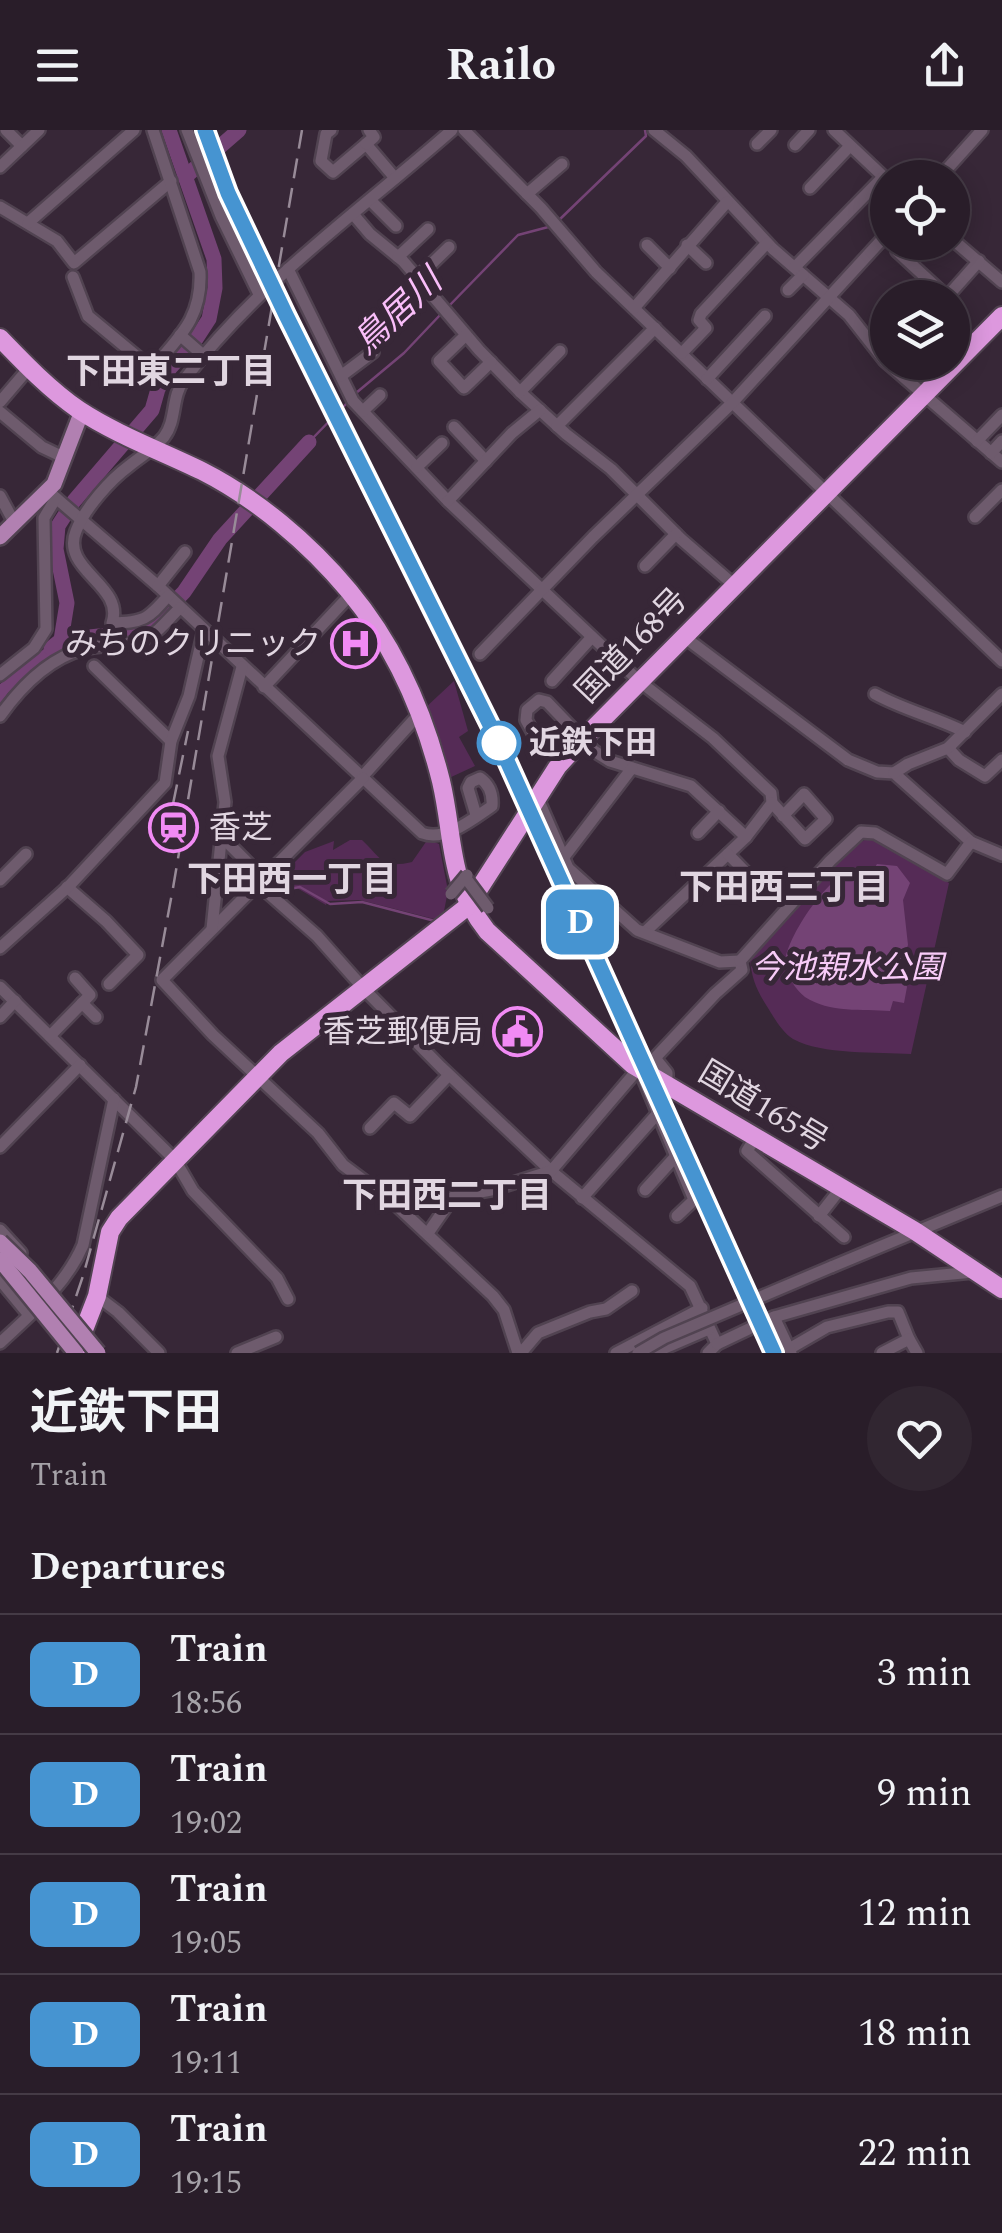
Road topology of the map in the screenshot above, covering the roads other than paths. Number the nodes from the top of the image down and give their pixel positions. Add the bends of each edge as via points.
1 (6, 130) edge
2 (39, 130) edge
3 (134, 130) edge
4 (153, 130) edge
5 (187, 130) edge
6 (332, 130) edge
7 (369, 130) edge
8 (464, 130) edge
9 (654, 130) edge
10 (771, 130) edge
11 (809, 130) edge
12 (834, 130) edge
13 (982, 130) edge
14 (450, 131) edge
15 (366, 144) junction
16 (757, 144) dead end
17 (794, 145) dead end
18 (22, 146) junction
19 (850, 146) junction
20 (955, 160) edge
21 (562, 164) dead end
22 (870, 164) edge
23 (0, 168) edge
24 (395, 178) junction
25 (171, 181) junction
26 (810, 188) dead end
27 (527, 194) junction
28 (870, 196) edge
29 (370, 200) junction
30 (727, 202) junction
31 (0, 206) edge
32 (353, 214) junction
33 (28, 223) junction
34 (396, 226) dead end
35 (428, 229) dead end
36 (767, 243) junction
37 (647, 245) dead end
38 (687, 245) junction
39 (450, 247) dead end
40 (870, 253) edge
41 (970, 254) edge
42 (398, 257) junction
43 (907, 260) edge
44 (979, 261) junction
45 (706, 264) dead end
46 (670, 268) junction
47 (288, 269) junction
48 (799, 271) junction
49 (73, 277) dead end
50 (416, 279) junction
51 (1002, 282) edge
52 (788, 290) dead end
53 (259, 294) junction
54 (828, 296) junction
55 (634, 308) junction
56 (764, 316) dead end
57 (1002, 316) edge
58 (655, 328) junction
59 (180, 336) junction
60 (466, 336) junction
61 (0, 338) edge
62 (560, 351) dead end
63 (373, 352) dead end
64 (682, 354) junction
65 (204, 356) junction
66 (491, 362) junction
67 (30, 368) junction
68 (340, 376) junction
69 (707, 379) junction
70 (520, 392) junction
71 (380, 395) dead end
72 (924, 396) junction
73 (0, 402) edge
74 (732, 403) junction
75 (540, 410) junction
76 (363, 411) junction
77 (0, 412) edge
78 (82, 412) junction
79 (1002, 414) edge
80 (557, 426) junction
81 (454, 427) dead end
82 (977, 441) junction
83 (1002, 441) edge
84 (442, 444) dead end
85 (152, 447) junction
86 (991, 453) junction
87 (63, 457) junction
88 (486, 462) junction
89 (1002, 462) edge
90 (416, 467) junction
91 (1002, 490) edge
92 (828, 493) junction
93 (52, 495) junction
94 (638, 495) junction
95 (0, 496) edge
96 (448, 501) junction
97 (975, 517) dead end
98 (82, 520) junction
99 (15, 524) junction
100 (676, 534) junction
101 (0, 537) edge
102 (185, 552) dead end
103 (645, 566) dead end
104 (734, 585) junction
105 (158, 586) junction
106 (543, 588) junction
107 (351, 594) junction
108 (168, 596) junction
109 (180, 608) junction
110 (204, 630) junction
111 (683, 636) junction
112 (592, 637) junction
113 (480, 654) dead end
114 (1002, 661) edge
115 (94, 666) dead end
116 (242, 667) junction
117 (0, 675) edge
118 (552, 681) dead end
119 (639, 681) junction
120 (264, 687) junction
121 (875, 694) dead end
122 (1002, 694) edge
123 (420, 714) junction
124 (0, 716) edge
125 (965, 732) junction
126 (582, 740) junction
127 (170, 741) junction
128 (948, 748) junction
129 (632, 768) junction
130 (999, 769) edge
131 (894, 774) junction
132 (362, 778) junction
133 (538, 799) junction
134 (772, 804) junction
135 (719, 810) junction
136 (476, 815) dead end
137 (783, 816) dead end
138 (450, 833) junction
139 (698, 833) dead end
140 (746, 837) junction
141 (224, 838) junction
142 (971, 842) junction
143 (26, 854) dead end
144 (728, 854) junction
145 (1002, 856) edge
146 (564, 857) junction
147 (454, 858) junction
148 (494, 864) junction
149 (0, 880) edge
150 (258, 884) junction
151 (67, 887) junction
152 (763, 890) dead end
153 (450, 894) dead end
154 (468, 906) junction
155 (488, 908) dead end
156 (212, 928) junction
157 (646, 931) junction
158 (0, 948) edge
159 (740, 961) junction
160 (74, 978) dead end
161 (109, 984) dead end
162 (0, 987) edge
163 (365, 990) junction
164 (15, 1001) junction
165 (82, 1003) junction
166 (0, 1017) edge
167 (96, 1017) dead end
168 (50, 1036) junction
169 (80, 1065) junction
170 (639, 1068) junction
171 (449, 1075) junction
172 (259, 1076) junction
173 (668, 1085) junction
174 (114, 1099) junction
175 (658, 1114) junction
176 (370, 1128) dead end
177 (756, 1138) junction
178 (0, 1146) edge
179 (676, 1156) junction
180 (175, 1160) junction
181 (551, 1172) junction
182 (841, 1188) junction
183 (645, 1190) dead end
184 (1002, 1196) edge
185 (582, 1198) junction
186 (677, 1216) dead end
187 (819, 1216) junction
188 (0, 1230) edge
189 (916, 1231) junction
190 (428, 1233) junction
191 (844, 1237) dead end
192 (0, 1247) edge
193 (0, 1260) edge
194 (0, 1268) edge
195 (973, 1272) junction
196 (0, 1280) edge
197 (23, 1280) dead end
198 (882, 1286) junction
199 (1002, 1288) edge
200 (54, 1289) junction
201 (632, 1291) dead end
202 (96, 1296) junction
203 (288, 1299) dead end
204 (702, 1308) junction
205 (888, 1312) junction
206 (29, 1316) junction
207 (774, 1318) junction
208 (86, 1327) junction
209 (709, 1328) junction
210 (276, 1337) dead end
211 (909, 1339) junction
212 (0, 1343) edge
213 (712, 1349) edge
214 (790, 1351) edge
215 (67, 1353) edge
216 (76, 1353) edge
217 (87, 1353) edge
218 (98, 1353) edge
219 (107, 1353) edge
220 (158, 1353) edge
221 (236, 1353) edge
222 (520, 1353) edge
223 (616, 1353) edge
224 (638, 1353) edge
225 (652, 1353) edge
226 (882, 1353) edge
227 (917, 1353) edge

1 - 18 street
2 - 18 street
3 - 33 street
4 - 25 street
5 - 53 street
6 - 15 street via 321,160 333,172
7 - 15 street via 374,138
8 - 27 street
9 - 30 street
10 - 16 street
11 - 17 street
12 - 19 street
13 - 20 street
14 - 24 street
15 - 24 street
18 - 23 street
19 - 22 street
19 - 26 street
21 - 27 street
24 - 29 street
25 - 33 street via 74,263 57,241
25 - 59 street via 200,272 198,306
27 - 55 street
28 - 48 street
29 - 32 street
29 - 34 street
30 - 36 street
30 - 38 street
31 - 33 street
32 - 42 street
32 - 47 street
35 - 42 street
36 - 48 street
36 - 64 street via 702,314 706,328
37 - 46 street
38 - 45 street
38 - 46 street
39 - 50 street
40 - 54 street
41 - 44 street
42 - 50 street
43 - 44 street via 947,297
44 - 51 street
46 - 55 street
47 - 53 street
47 - 68 street
48 - 52 street
48 - 54 street
49 - 59 street via 88,316 152,369
50 - 60 street
53 - 65 street
54 - 72 street
54 - 74 street
55 - 58 street
56 - 69 street
57 - 72 highway, 国道168号
58 - 64 street
58 - 80 street
59 - 65 street
60 - 66 street
60 - 66 street via 439,361 464,388
61 - 67 highway, 国道165号
62 - 70 street
63 - 68 street
64 - 69 street
65 - 85 street via 180,384 171,424
66 - 70 street
67 - 73 street
67 - 78 highway, 国道165号
68 - 76 street
69 - 74 street
70 - 75 street
71 - 76 street
72 - 82 street
72 - 92 highway, 国道168号
74 - 92 street
74 - 94 street
75 - 80 street
75 - 88 street
76 - 90 street
77 - 87 street
78 - 85 highway, 国道165号
78 - 87 main road
79 - 82 street
80 - 94 street
81 - 88 street
82 - 86 street
83 - 86 street
84 - 90 street
85 - 98 street
85 - 107 highway, 国道165号 via 250,500
86 - 89 street
87 - 93 main road
88 - 96 street
90 - 96 street
91 - 97 street
92 - 104 highway, 国道168号
92 - 114 street
93 - 98 street
93 - 99 main road
93 - 117 street via 44,518 46,629
94 - 100 street
94 - 106 street
95 - 99 street
96 - 106 street
98 - 105 street
98 - 108 street via 73,548 113,602 112,623 141,622
99 - 101 main road
100 - 103 street
100 - 104 street
102 - 105 street
104 - 111 highway, 国道168号
105 - 108 street
106 - 112 street
106 - 113 street
107 - 120 street
107 - 123 highway, 国道165号 via 387,646
108 - 109 street
109 - 110 street
109 - 124 street via 142,640 62,658
110 - 116 street
110 - 127 street via 190,696
111 - 119 highway, 国道168号
111 - 131 street via 848,760
112 - 118 street
112 - 119 street
115 - 127 street
116 - 120 street
116 - 141 street via 218,756
119 - 126 highway, 国道168号
119 - 134 street via 712,738 771,793
120 - 132 street
121 - 125 street
122 - 125 street
123 - 132 street
123 - 138 highway, 国道165号
125 - 128 street
126 - 126 street via 562,727 536,738 526,712 543,700
126 - 129 street
126 - 133 highway, 国道168号
127 - 151 street via 164,782
128 - 130 street via 986,776
128 - 131 street
129 - 135 street via 691,786
129 - 146 street
131 - 142 street
132 - 138 street via 422,833
132 - 150 street
133 - 146 street
133 - 148 highway, 国道168号
134 - 137 street
134 - 140 street
135 - 139 street
135 - 140 street
136 - 138 street
138 - 147 highway, 国道165号
140 - 144 street
141 - 150 street via 256,870
141 - 156 street
142 - 145 street
142 - 159 street via 947,874 875,833 861,832
143 - 149 street
144 - 152 street
144 - 157 street
146 - 157 street via 623,918
147 - 148 highway via 470,873
147 - 154 highway, 国道165号
148 - 154 highway, 国道168号
150 - 156 street
150 - 163 street via 318,936
151 - 158 street
151 - 161 street via 138,955
153 - 155 street, bridge via 466,875
154 - 163 highway, 国道168号
154 - 170 highway, 国道165号 via 487,931
156 - 172 street via 162,980
157 - 159 street via 720,962
159 - 173 street via 742,970 656,1058
160 - 165 street via 90,995
162 - 164 street
163 - 171 street
163 - 172 highway, 国道168号
164 - 166 street
164 - 168 street
165 - 167 street
165 - 168 street
168 - 169 street
169 - 174 street
169 - 178 street
170 - 173 highway, 国道165号
170 - 175 street
170 - 181 street
171 - 176 street via 410,1116 394,1103
171 - 181 street
172 - 180 highway, 国道168号
172 - 190 street via 343,1165
173 - 177 highway, 国道165号
174 - 180 street
174 - 200 street via 83,1245
175 - 179 street
175 - 185 street
177 - 182 highway, 国道165号
177 - 187 street via 747,1151
179 - 183 street
179 - 186 street via 694,1200
180 - 202 highway, 国道168号 via 110,1232
180 - 203 street
181 - 185 street
181 - 190 street via 453,1198
182 - 187 street
182 - 189 highway, 国道165号
184 - 189 street
185 - 204 street via 690,1286
187 - 191 street
188 - 200 street
189 - 195 highway, 国道165号
189 - 224 street, bridge
190 - 222 street via 504,1310
192 - 197 main road
192 - 217 main road, bridge
192 - 218 main road, bridge via 30,1271
193 - 216 main road, bridge
194 - 215 main road, bridge
195 - 198 street
195 - 199 highway, 国道165号
196 - 206 street
198 - 205 street
198 - 207 street
200 - 206 street
201 - 222 street via 606,1309 538,1333
202 - 208 highway, 国道168号
202 - 220 street
204 - 209 street
204 - 223 street
205 - 211 street via 898,1312
205 - 214 street via 827,1327
206 - 212 street
207 - 213 street
207 - 214 street
208 - 216 highway, 国道168号
208 - 219 main road
209 - 213 street
209 - 225 street
210 - 221 street
211 - 226 street
211 - 227 street

